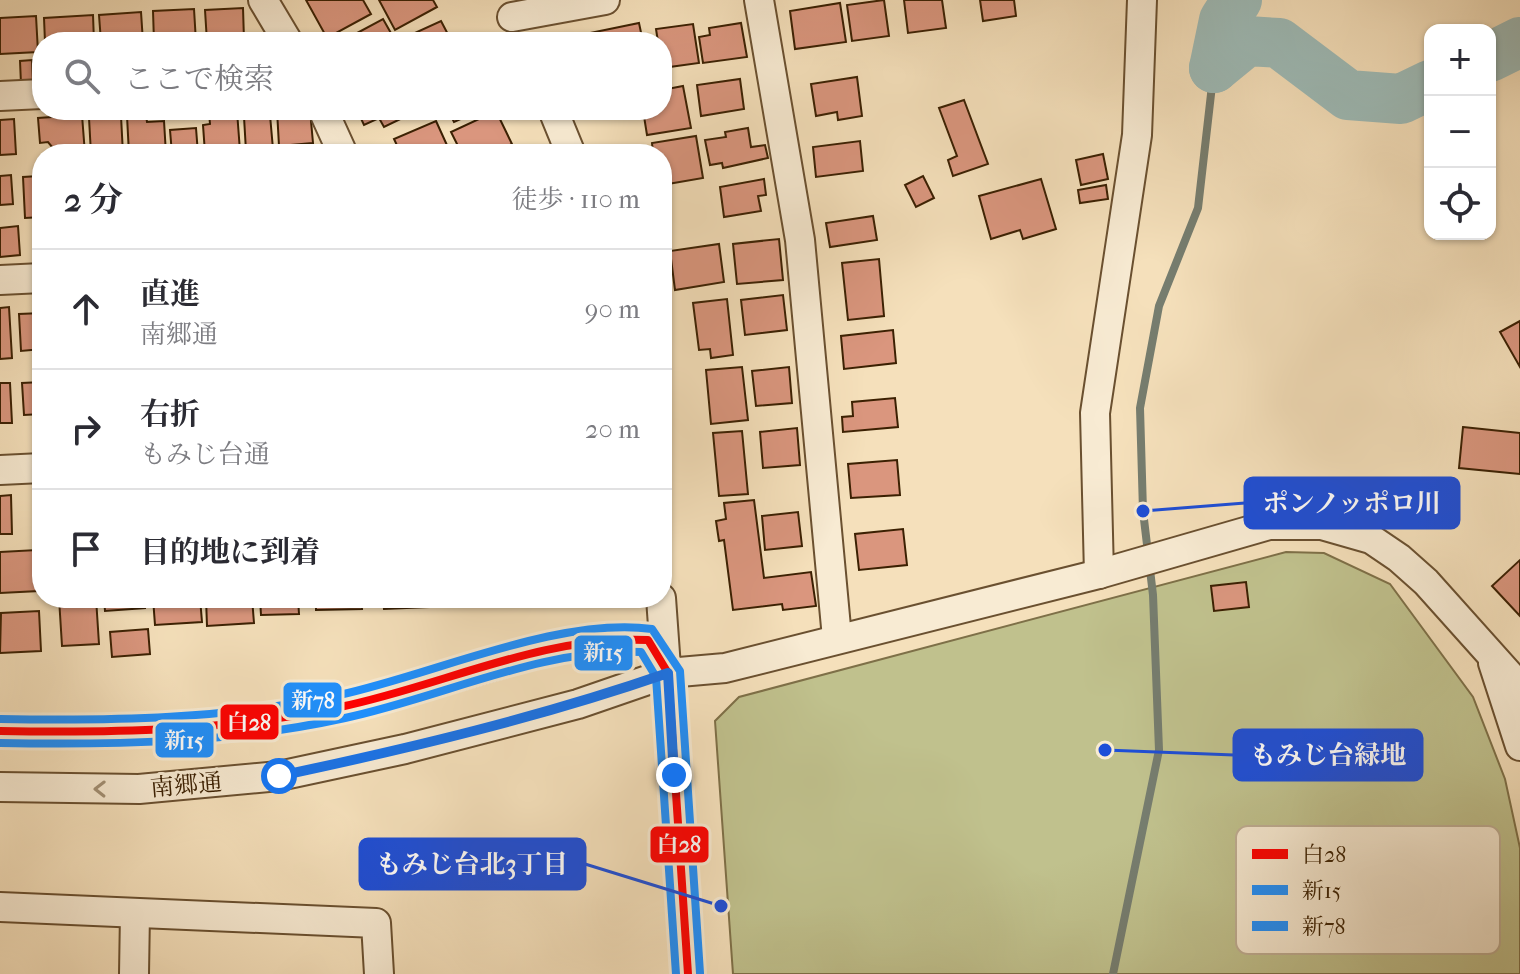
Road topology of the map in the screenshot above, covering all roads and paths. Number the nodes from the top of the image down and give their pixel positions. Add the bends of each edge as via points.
1 (263, 0) edge
2 (605, 0) edge
3 (759, 0) edge
4 (1142, 0) edge
5 (513, 20) edge
6 (282, 32) edge
7 (32, 94) edge
8 (0, 96) edge
9 (328, 120) edge
10 (557, 120) edge
11 (338, 144) edge
12 (567, 144) edge
13 (32, 278) edge
14 (0, 280) edge
15 (32, 468) edge
16 (0, 470) edge
17 (1111, 570) junction
18 (662, 608) edge
19 (837, 638) junction
20 (1490, 655) junction
21 (668, 673) junction
22 (1520, 687) edge
23 (0, 731) edge
24 (1520, 746) edge
25 (0, 787) edge
26 (0, 907) edge
27 (135, 913) junction
28 (134, 974) edge
29 (379, 974) edge
30 (688, 974) edge

1 - 6 street
2 - 5 street
3 - 19 street via 800,240
4 - 17 street via 1137,135 1095,413
7 - 8 street
9 - 11 street
10 - 12 street
13 - 14 street
15 - 16 street
17 - 19 street, 南郷通
17 - 20 street, 南郷通 via 1269,525 1322,525 1371,539 1426,582
18 - 21 street
19 - 21 street, 南郷通 via 725,668
20 - 22 street, 南郷通
20 - 24 street
21 - 23 street via 648,640 628,638 566,644 394,694 245,723 126,733
21 -> 25 street, 南郷通 via 578,704 279,776 139,789
21 - 30 street
26 - 27 street
27 - 28 street
27 - 29 street via 376,923

